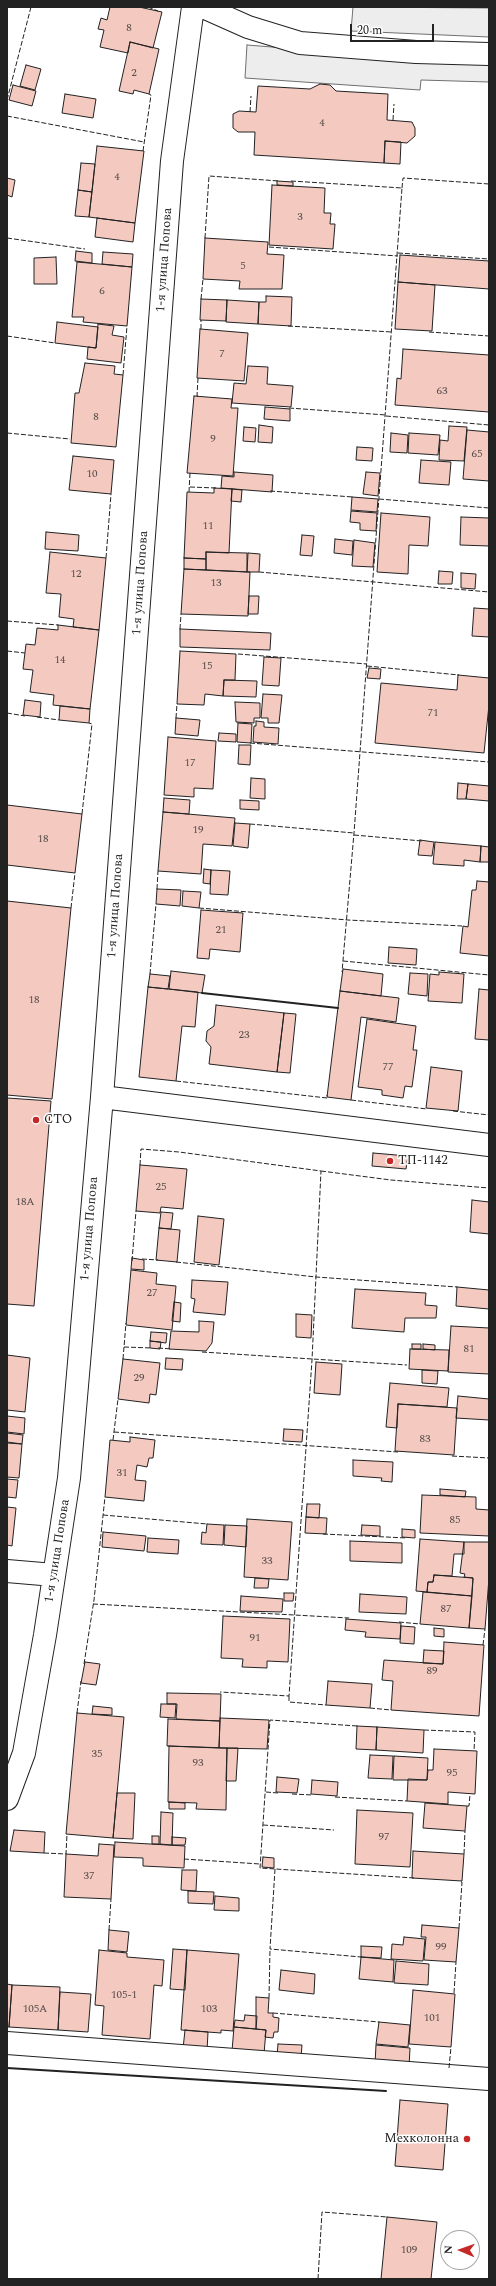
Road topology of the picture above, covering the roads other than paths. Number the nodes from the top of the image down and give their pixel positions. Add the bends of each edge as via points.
1 (193, 7) edge
2 (203, 7) edge
3 (489, 54) edge
4 (102, 1097) junction
5 (489, 1145) edge
6 (7, 1570) edge
7 (54, 1575) junction
8 (7, 1800) edge
9 (7, 2043) edge
10 (489, 2079) edge

1 - 4 street, 1-я улица Попова via 172,161
2 - 3 street via 248,27 300,43 416,52
4 - 5 street
4 - 7 street, 1-я улица Попова via 69,1478
6 - 7 street
7 - 8 street, 1-я улица Попова via 24,1753
9 - 10 street

